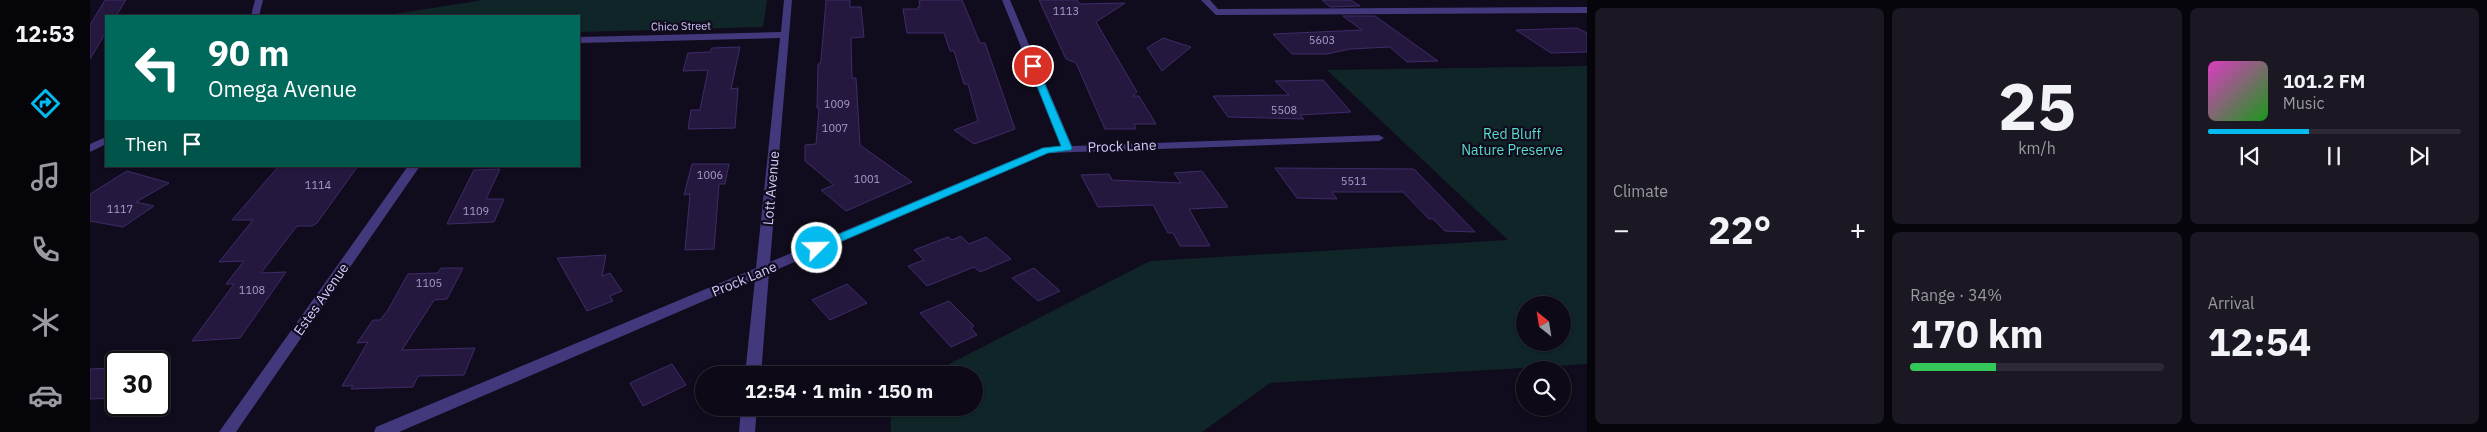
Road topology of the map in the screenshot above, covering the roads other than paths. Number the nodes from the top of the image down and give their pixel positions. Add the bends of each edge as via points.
1 (258, 0) edge
2 (788, 0) edge
3 (1006, 0) edge
4 (1205, 0) edge
5 (1427, 0) edge
6 (1441, 10) junction
7 (1587, 10) edge
8 (255, 15) edge
9 (785, 35) junction
10 (580, 40) edge
11 (1379, 138) dead end
12 (105, 141) edge
13 (1067, 148) junction
14 (90, 149) edge
15 (413, 167) edge
16 (764, 270) junction
17 (754, 366) edge
18 (748, 416) edge
19 (227, 432) edge
20 (382, 432) edge
21 (747, 432) edge

1 - 8 street
2 - 9 street, Lott Avenue
3 - 13 street
4 - 6 street via 1216,12
5 - 6 street
6 - 7 street
9 - 10 street, Chico Street
9 - 16 street, Lott Avenue
11 - 13 street, Prock Lane
12 - 14 street
13 - 16 street, Prock Lane via 1046,150
15 - 19 street, Estes Avenue
16 - 17 street, Lott Avenue
16 - 20 street, Prock Lane
18 - 21 street

